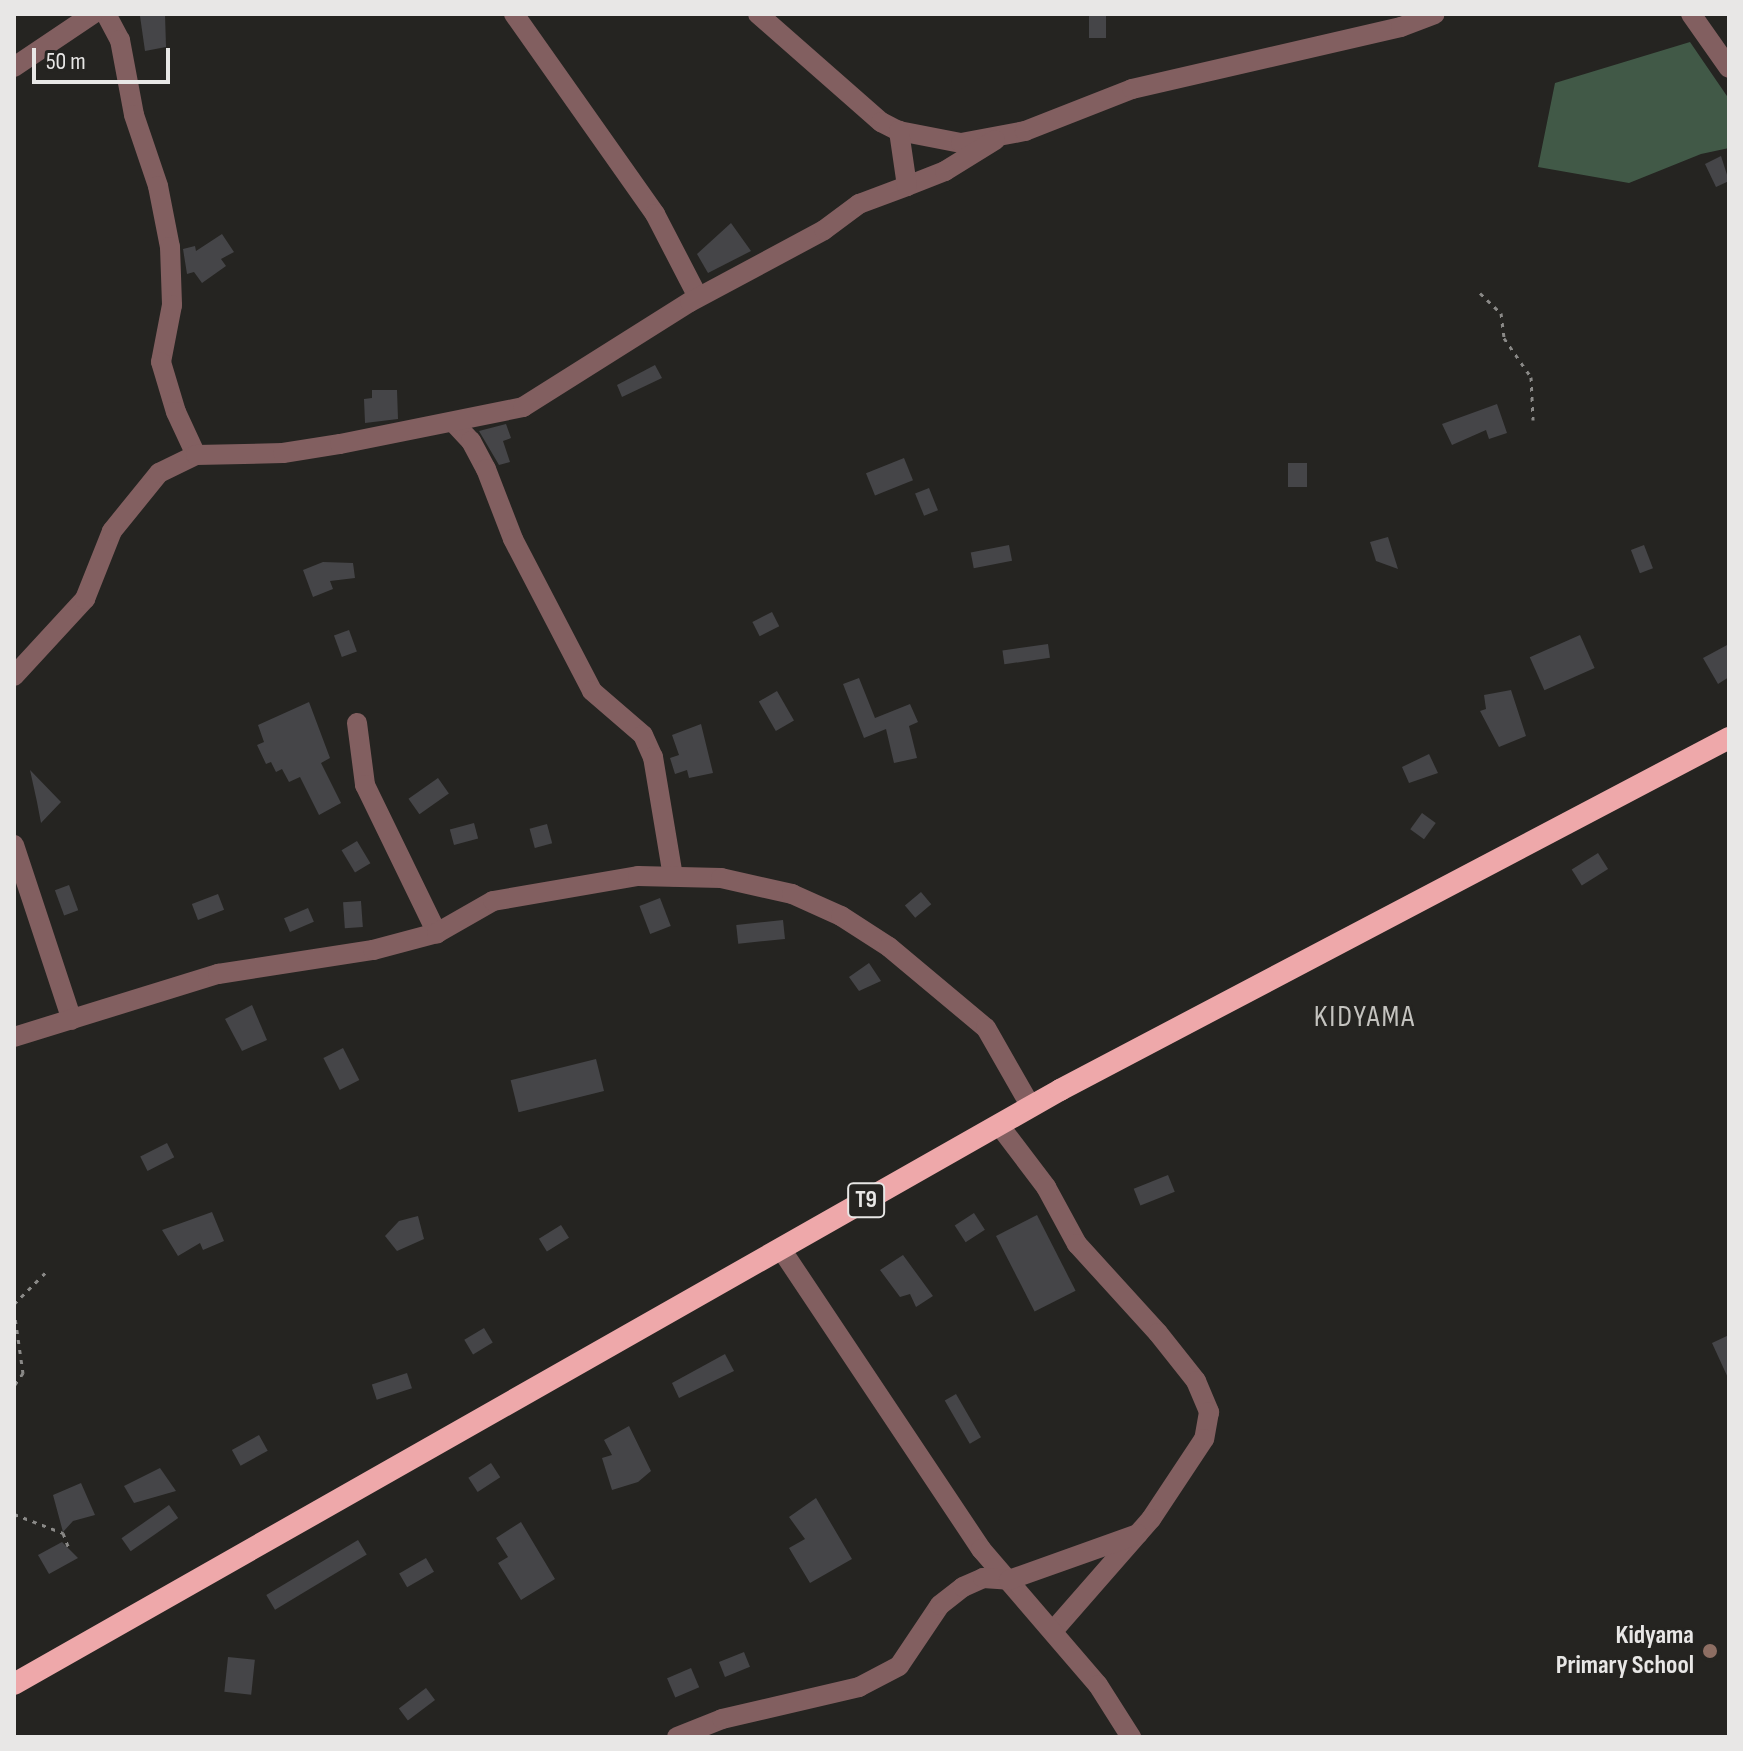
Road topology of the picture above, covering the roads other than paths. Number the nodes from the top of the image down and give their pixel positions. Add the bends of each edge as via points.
1 (93, 14) edge
2 (106, 14) edge
3 (514, 14) edge
4 (758, 14) edge
5 (1435, 14) edge
6 (1691, 14) edge
7 (14, 67) edge
8 (1729, 68) edge
9 (899, 131) junction
10 (1003, 135) junction
11 (907, 186) junction
12 (698, 297) junction
13 (453, 422) junction
14 (196, 455) junction
15 (14, 676) edge
16 (357, 723) dead end
17 (1729, 738) edge
18 (14, 845) edge
19 (673, 876) junction
20 (437, 933) junction
21 (72, 1020) junction
22 (14, 1037) edge
23 (1031, 1107) junction
24 (999, 1125) junction
25 (781, 1249) junction
26 (1138, 1534) junction
27 (1009, 1580) junction
28 (1053, 1631) junction
29 (14, 1684) edge
30 (677, 1737) edge
31 (1131, 1737) edge

1 - 7 street
2 - 14 street via 120,40 134,115 158,186 170,247 172,305 161,362
3 - 12 street via 655,214
4 - 9 street via 808,62
5 - 10 street via 1401,27 1132,89
6 - 8 street
9 - 10 street via 961,143
9 - 11 street
10 - 11 street via 945,171
11 - 12 street via 859,204 824,230
12 - 13 street via 523,407
13 - 14 street via 283,453
13 - 19 street via 486,469 513,539 592,691 643,735 653,757
14 - 15 street via 159,473 112,531 85,599
16 - 20 street via 365,785
17 - 23 highway, T9
18 - 21 street
19 - 20 street via 638,876 493,901
19 - 23 street via 721,878 792,894 853,924 986,1028
20 - 21 street via 373,950 218,974
21 - 22 street
23 - 24 highway, T9
24 - 25 highway, T9
24 - 26 street via 1046,1187 1077,1244 1196,1381 1209,1412 1204,1439
25 - 27 street via 921,1463
25 - 29 highway, T9
26 - 27 street
26 - 28 street
27 - 28 street
27 - 30 street via 983,1578 963,1587 940,1605 899,1666 859,1687 722,1719
28 - 31 street via 1098,1685

